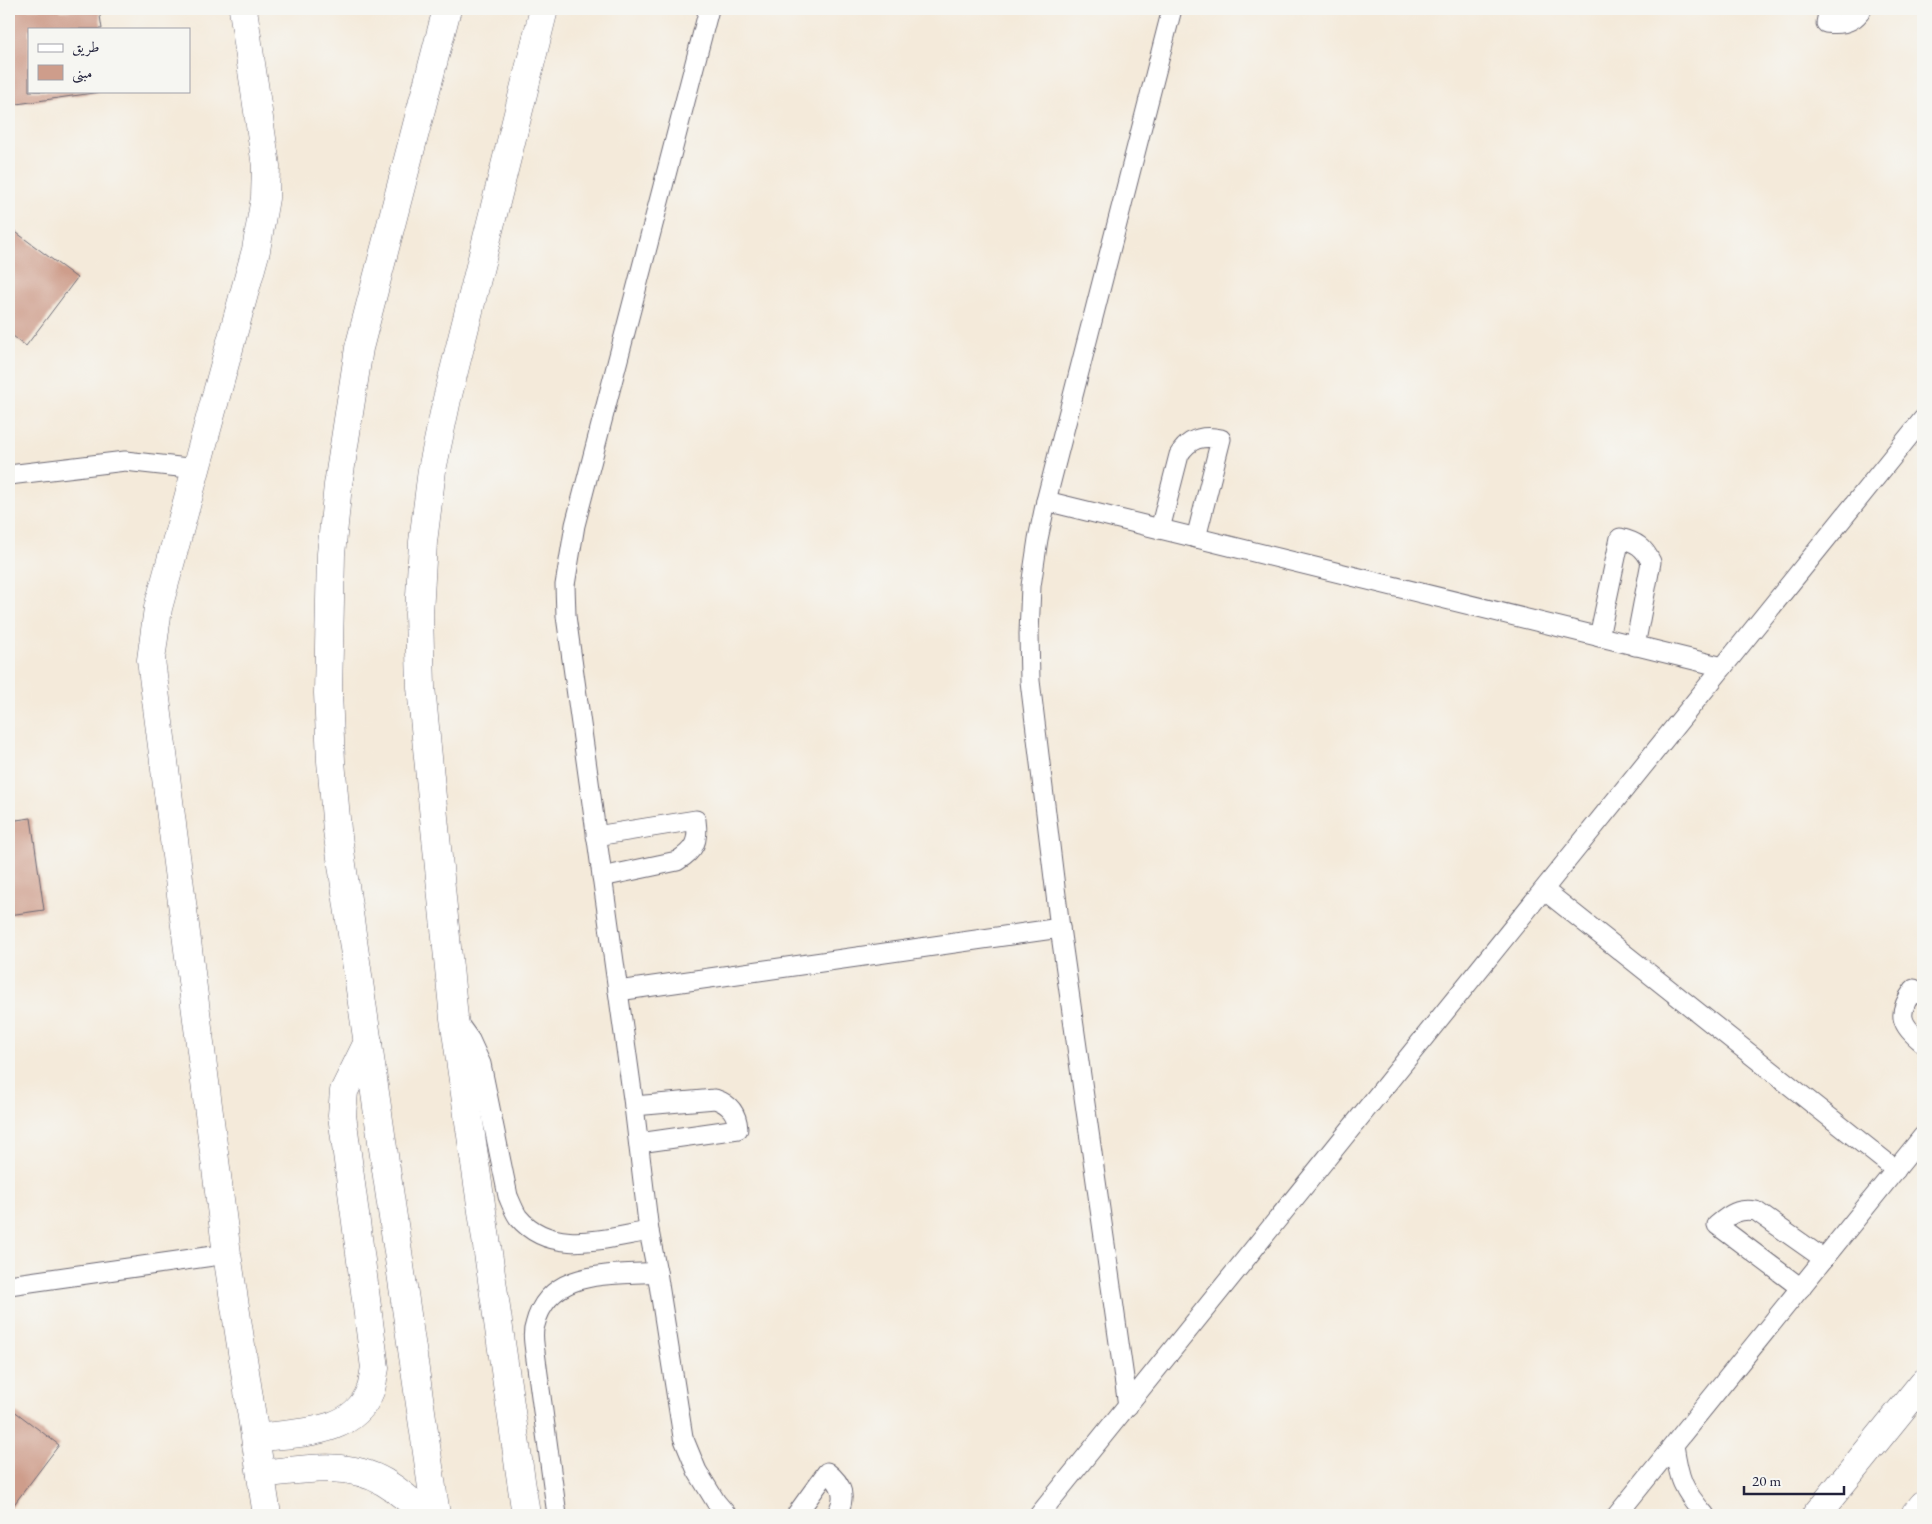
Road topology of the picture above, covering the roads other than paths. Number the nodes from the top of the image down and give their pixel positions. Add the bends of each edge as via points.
1 (242, 9) edge
2 (447, 9) edge
3 (544, 9) edge
4 (709, 9) edge
5 (1172, 9) edge
6 (1829, 9) edge
7 (1862, 9) edge
8 (1923, 419) edge
9 (198, 469) junction
10 (9, 475) edge
11 (1046, 501) junction
12 (1160, 529) junction
13 (1196, 538) junction
14 (1599, 637) junction
15 (1635, 646) junction
16 (1723, 667) junction
17 (596, 836) junction
18 (602, 877) junction
19 (1544, 890) junction
20 (1060, 928) junction
21 (618, 991) junction
22 (1923, 996) edge
23 (454, 1018) junction
24 (368, 1042) junction
25 (1923, 1042) edge
26 (634, 1106) junction
27 (1923, 1136) edge
28 (639, 1143) junction
29 (1896, 1170) junction
30 (649, 1231) junction
31 (227, 1254) junction
32 (1824, 1259) junction
33 (657, 1272) junction
34 (9, 1285) edge
35 (1801, 1288) junction
36 (1923, 1384) edge
37 (1128, 1406) junction
38 (256, 1438) junction
39 (1674, 1445) junction
40 (261, 1474) junction
41 (1923, 1505) edge
42 (268, 1515) edge
43 (426, 1515) edge
44 (436, 1515) edge
45 (526, 1515) edge
46 (556, 1515) edge
47 (727, 1515) edge
48 (796, 1515) edge
49 (836, 1515) edge
50 (1040, 1515) edge
51 (1617, 1515) edge
52 (1705, 1515) edge
53 (1816, 1515) edge
54 (1915, 1515) edge

1 - 9 main road via 266,166 266,198 256,250
2 - 24 main road via 359,348 331,554 328,693 331,762 337,830
3 - 23 main road via 446,399 432,470 423,542 419,614 421,687
4 - 17 lane via 575,525 565,585 566,616
5 - 11 lane
6 - 7 lane via 1826,23 1835,24 1852,20
8 - 16 lane
9 - 10 lane via 125,461
9 - 31 main road via 158,608 151,660
11 - 12 lane
11 - 20 lane via 1031,586 1030,681
12 - 13 lane
12 - 13 lane via 1184,446 1202,437 1221,439
13 - 14 lane
14 - 15 lane
14 - 15 lane via 1620,538 1640,546 1650,562
15 - 16 lane
16 - 19 lane
17 - 18 lane
17 - 18 lane via 696,820 698,832 688,855 677,861
18 - 21 lane
19 - 29 lane
19 - 37 lane
20 - 21 lane
20 - 37 lane
21 - 26 lane
22 - 25 lane via 1914,989 1902,1014 1909,1031
23 - 30 lane via 470,1040 481,1064 508,1196 518,1216 534,1232 555,1241 577,1243
23 - 45 main road
24 - 38 main road via 344,1091 342,1115 374,1368 370,1391 348,1420 328,1428
24 - 44 main road
26 - 28 lane
26 - 28 lane via 715,1099 724,1102 737,1119 738,1130
27 - 29 lane
28 - 30 lane
29 - 32 lane
30 - 33 lane
31 - 34 lane
31 - 38 main road
32 - 35 lane
32 - 35 lane via 1756,1212 1735,1212 1717,1225
33 - 46 lane via 586,1277 562,1286 543,1303 534,1326 535,1352
33 - 47 lane via 683,1437 697,1471
35 - 39 lane
36 - 53 main road
37 - 50 lane
38 - 40 main road
39 - 51 lane
39 - 52 lane via 1678,1472 1688,1496
40 - 42 main road
40 - 43 main road via 321,1468 353,1470 382,1481
41 - 54 main road
48 - 49 lane via 827,1472 840,1484 843,1493 843,1502

